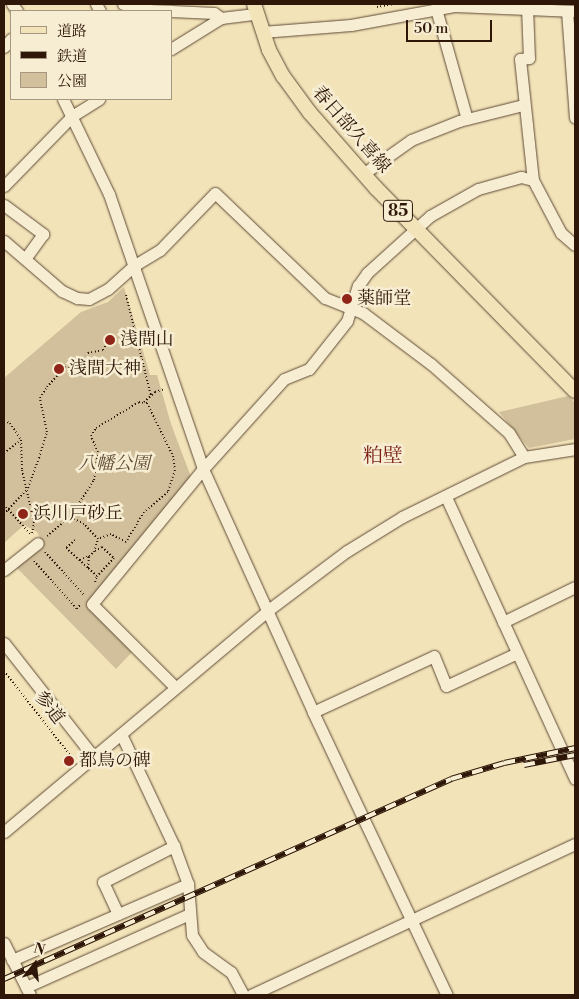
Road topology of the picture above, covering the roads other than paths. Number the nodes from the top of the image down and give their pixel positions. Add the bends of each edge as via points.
1 (123, 4) edge
2 (527, 7) junction
3 (254, 9) edge
4 (436, 9) junction
5 (572, 9) edge
6 (148, 10) edge
7 (172, 11) edge
8 (221, 18) junction
9 (262, 32) junction
10 (172, 48) edge
11 (64, 100) edge
12 (97, 100) edge
13 (523, 104) junction
14 (72, 116) junction
15 (575, 118) edge
16 (467, 119) junction
17 (363, 174) junction
18 (533, 180) junction
19 (4, 186) edge
20 (4, 205) edge
21 (414, 228) junction
22 (4, 241) edge
23 (575, 245) edge
24 (26, 257) junction
25 (135, 265) junction
26 (352, 307) junction
27 (575, 391) edge
28 (575, 449) edge
29 (524, 457) junction
30 (204, 469) junction
31 (446, 497) junction
32 (34, 539) road end
33 (4, 570) edge
34 (575, 587) edge
35 (267, 611) junction
36 (503, 622) junction
37 (4, 643) edge
38 (517, 652) junction
39 (174, 687) junction
40 (313, 712) junction
41 (121, 734) junction
42 (93, 756) junction
43 (575, 779) edge
44 (4, 832) edge
45 (575, 844) edge
46 (174, 846) junction
47 (188, 884) junction
48 (118, 914) junction
49 (189, 914) junction
50 (411, 919) junction
51 (4, 944) edge
52 (12, 960) junction
53 (28, 991) edge
54 (243, 995) edge
55 (251, 995) edge
56 (448, 995) edge

1 - 6 street
2 - 4 street via 455,6
2 - 5 street
2 - 13 street via 529,58 520,59
3 - 8 street
3 - 9 main road, 春日部久喜線 / 85
4 - 9 street via 342,26
4 - 16 street
5 - 15 street
7 - 8 street via 214,13
8 - 10 street
9 - 17 main road, 春日部久喜線 / 85 via 296,95
11 - 14 street
12 - 14 street
13 - 16 street
13 - 18 street
14 - 19 street
14 - 25 street via 108,194
16 - 17 street via 411,140
17 - 21 main road, 春日部久喜線 / 85
18 - 21 street via 521,178 478,189
18 - 23 street via 561,232
20 - 24 street via 43,234
21 - 26 street via 367,274 358,286
21 - 27 main road, 春日部久喜線 / 85
22 - 24 street
24 - 25 street via 62,291 89,299
25 - 26 street via 160,250 215,193 316,291 325,298
25 - 30 street via 172,386
26 - 29 street via 431,364 496,420
26 - 30 street via 347,321 309,369 284,380
28 - 29 street
29 - 31 street
30 - 35 street
30 - 39 street via 101,593 87,604
31 - 35 street via 402,517 347,551
31 - 36 street
32 - 33 street
34 - 36 street
35 - 39 street
35 - 40 street
36 - 38 street
37 - 42 street
38 - 40 street via 446,686 434,656
38 - 43 street
39 - 41 street
40 - 50 street
41 - 42 street
41 - 46 street
42 - 44 street
45 - 50 street
46 - 47 street
46 - 48 street via 103,882
47 - 48 street
47 - 49 street
48 - 52 street
49 - 53 street
49 - 54 street via 192,936 203,952 230,972
50 - 55 street
50 - 56 street
51 - 52 street
52 - 53 street

